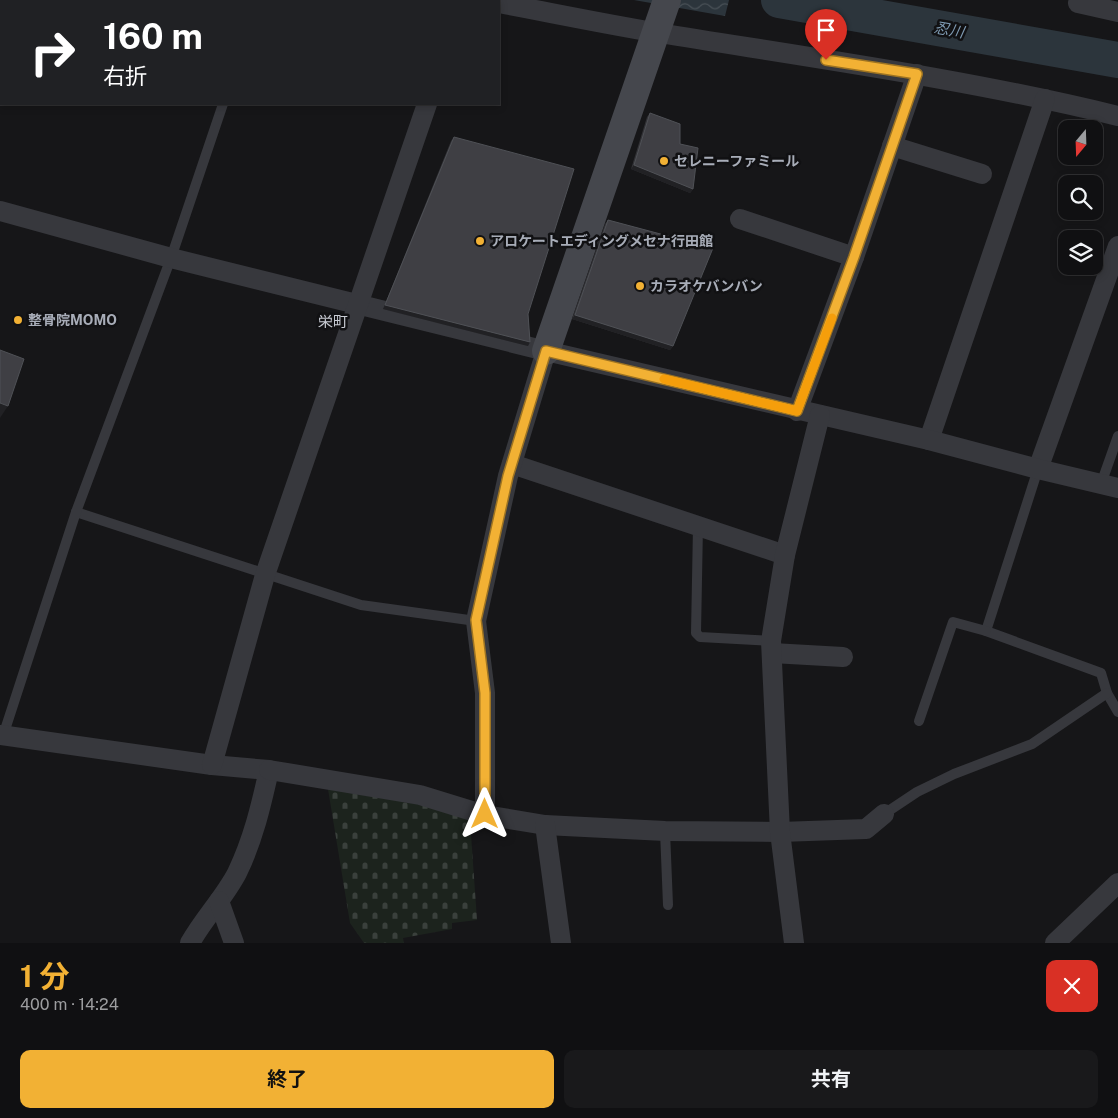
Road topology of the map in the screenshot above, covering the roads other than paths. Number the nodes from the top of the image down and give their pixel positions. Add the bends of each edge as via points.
1 (1074, 1) edge
2 (500, 2) edge
3 (1118, 12) edge
4 (661, 19) edge
5 (917, 74) junction
6 (1046, 98) junction
7 (223, 105) edge
8 (427, 105) edge
9 (1118, 116) edge
10 (892, 146) junction
11 (982, 174) dead end
12 (0, 211) edge
13 (740, 219) dead end
14 (1118, 246) edge
15 (854, 257) junction
16 (170, 258) junction
17 (359, 303) junction
18 (546, 351) junction
19 (797, 411) junction
20 (820, 415) junction
21 (1118, 436) edge
22 (929, 440) junction
23 (512, 464) junction
24 (1038, 469) junction
25 (1109, 486) edge
26 (76, 512) junction
27 (698, 526) junction
28 (785, 555) junction
29 (266, 575) junction
30 (476, 620) junction
31 (986, 631) junction
32 (772, 647) junction
33 (843, 657) dead end
34 (1107, 693) junction
35 (1118, 712) edge
36 (919, 721) dead end
37 (2, 736) edge
38 (212, 765) junction
39 (269, 770) junction
40 (485, 814) junction
41 (884, 814) joint
42 (545, 825) junction
43 (665, 831) junction
44 (780, 832) junction
45 (1118, 883) edge
46 (219, 901) junction
47 (668, 905) dead end
48 (190, 943) edge
49 (234, 943) edge
50 (561, 943) edge
51 (794, 943) edge
52 (1055, 943) edge

1 - 3 street
2 - 4 street
4 - 5 street
4 - 18 street
5 - 6 street
5 - 10 street
6 - 9 street
6 - 22 street
7 - 16 lane
8 - 17 street
10 - 11 street
10 - 15 street
12 - 16 street
13 - 15 street
14 - 24 street
15 - 19 street
16 - 17 street
16 - 26 lane
17 - 18 street
17 - 29 street
18 - 19 street
18 - 23 street
19 - 20 street
20 - 22 street
20 - 28 street
21 - 25 lane
22 - 24 street
23 - 27 street
23 - 30 street
24 - 25 street
24 - 31 lane
26 - 29 lane
26 - 37 lane
27 - 28 street
27 - 32 lane via 696,633 700,637
28 - 32 street
29 - 30 lane via 361,604
29 - 38 street
30 - 40 street via 485,693
31 - 34 lane via 1101,673
31 - 36 lane via 953,622
32 - 33 street
32 - 44 street
34 - 35 lane
34 - 41 lane via 1032,744 954,774 917,792
37 - 38 street
38 - 39 street
39 - 40 street via 420,795
39 - 46 street via 258,822 237,873
40 - 42 street
41 - 44 street via 866,829
42 - 43 street
42 - 50 street
43 - 44 street
43 - 47 lane
44 - 51 street
45 - 52 street
46 - 48 street via 201,922
46 - 49 street

